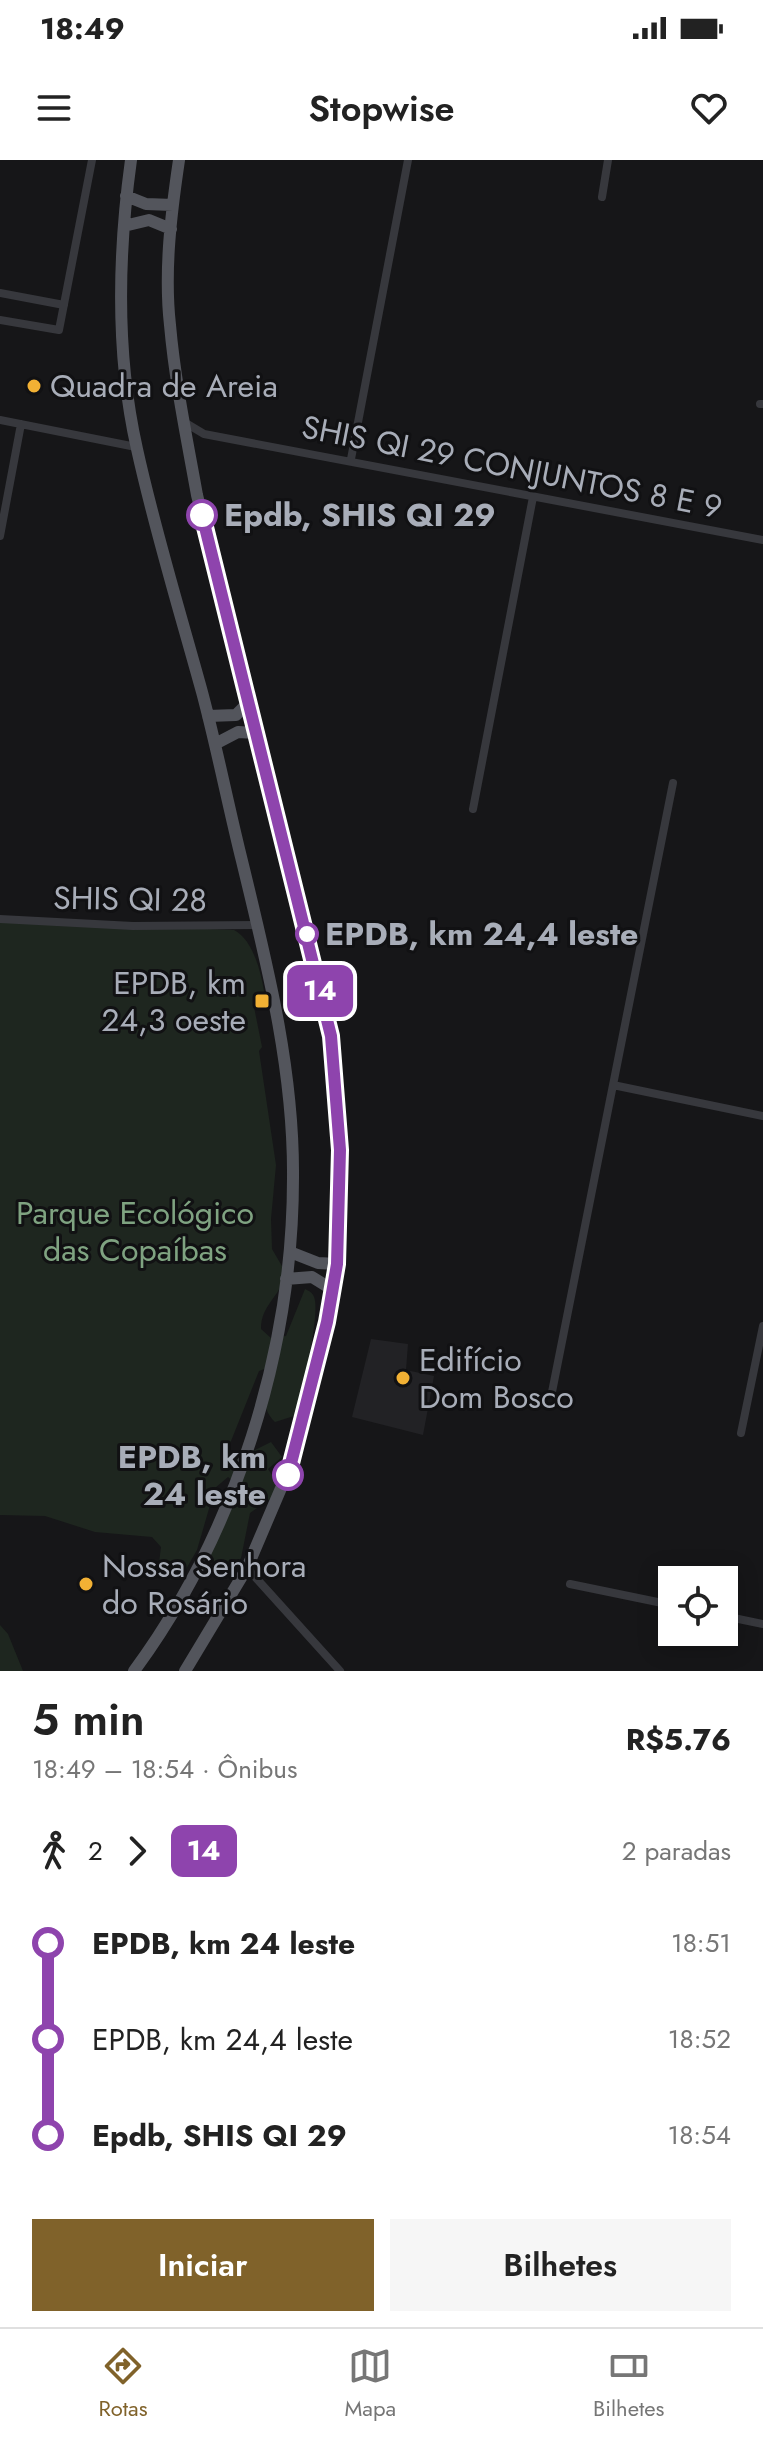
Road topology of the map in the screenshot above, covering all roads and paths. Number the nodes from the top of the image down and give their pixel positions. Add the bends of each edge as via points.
1 (92, 160) edge
2 (131, 160) edge
3 (179, 160) edge
4 (408, 160) edge
5 (608, 160) edge
6 (126, 196) junction
7 (602, 197) dead end
8 (173, 205) junction
9 (124, 226) junction
10 (171, 229) junction
11 (0, 293) edge
12 (64, 305) junction
13 (0, 320) edge
14 (0, 420) edge
15 (184, 422) junction
16 (21, 424) junction
17 (204, 434) junction
18 (187, 443) junction
19 (136, 447) junction
20 (351, 459) junction
21 (533, 497) junction
22 (0, 536) edge
23 (763, 540) edge
24 (249, 702) junction
25 (208, 716) junction
26 (256, 733) junction
27 (215, 744) junction
28 (673, 783) dead end
29 (473, 809) dead end
30 (0, 919) edge
31 (258, 925) junction
32 (613, 1085) junction
33 (763, 1116) edge
34 (290, 1252) junction
35 (337, 1264) junction
36 (286, 1279) junction
37 (333, 1290) junction
38 (763, 1326) edge
39 (552, 1392) dead end
40 (741, 1433) dead end
41 (247, 1568) junction
42 (570, 1584) dead end
43 (658, 1602) edge
44 (738, 1619) edge
45 (763, 1624) edge
46 (134, 1671) edge
47 (185, 1671) edge
48 (340, 1671) edge

1 - 12 street
2 - 6 main road
3 - 8 main road
4 - 20 street
5 - 7 street
6 - 8 main road via 146,204
6 - 9 main road
8 - 10 main road
9 - 10 main road via 149,220
9 - 19 main road via 124,343
10 - 15 main road via 170,324
11 - 12 street
12 - 13 street via 59,330
14 - 16 street
15 - 17 street, SHIS QI 29 CONJUNTOS 8 E 9
15 - 18 main road
16 - 19 street
16 - 22 street
17 - 18 street
17 - 20 street, SHIS QI 29 CONJUNTOS 8 E 9
18 - 24 main road
19 - 25 main road
20 - 21 street, SHIS QI 29 CONJUNTOS 8 E 9
21 - 23 street, SHIS QI 29 CONJUNTOS 8 E 9
21 - 29 street
24 - 25 main road via 236,715
24 - 26 main road
25 - 27 main road
26 - 27 main road via 238,732
26 - 35 main road via 331,1036 340,1150
27 - 31 main road
28 - 32 street
30 - 31 street, SHIS QI 28
31 - 34 main road via 279,1023 291,1116
32 - 33 street
32 - 39 street
34 - 35 main road
34 - 36 main road
35 - 37 main road
36 - 37 main road via 312,1277
36 - 46 main road via 256,1417 223,1513 189,1586
37 - 41 main road via 296,1453
38 - 40 street
41 - 47 main road
41 - 48 street
42 - 43 street
44 - 45 street

